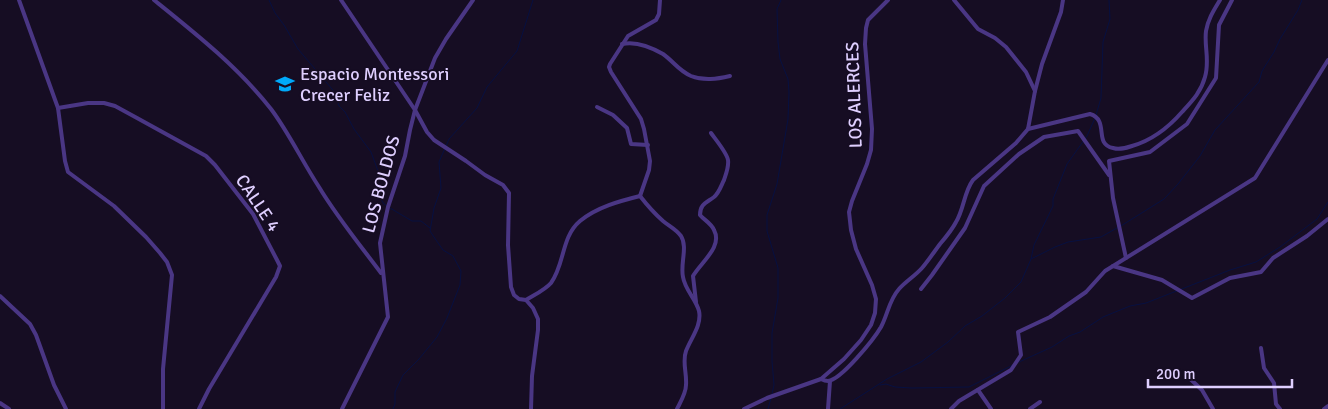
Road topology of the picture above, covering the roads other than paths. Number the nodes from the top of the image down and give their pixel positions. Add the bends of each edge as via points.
1 (20, 0) edge
2 (154, 0) edge
3 (341, 0) edge
4 (473, 0) edge
5 (660, 0) edge
6 (888, 0) edge
7 (954, 0) edge
8 (1063, 0) edge
9 (1220, 0) edge
10 (1232, 0) edge
11 (622, 44) junction
12 (1328, 60) edge
13 (730, 76) dead end
14 (1035, 91) junction
15 (596, 107) dead end
16 (58, 108) junction
17 (415, 110) junction
18 (1028, 129) junction
19 (711, 133) dead end
20 (648, 145) junction
21 (1110, 177) junction
22 (640, 196) junction
23 (1328, 219) edge
24 (1126, 258) junction
25 (1113, 266) junction
26 (382, 274) junction
27 (921, 288) dead end
28 (0, 296) edge
29 (526, 300) junction
30 (696, 304) junction
31 (1261, 348) dead end
32 (1186, 375) dead end
33 (821, 379) junction
34 (830, 381) junction
35 (978, 390) junction
36 (1040, 402) dead end
37 (0, 404) edge
38 (1328, 406) edge
39 (9, 409) edge
40 (66, 409) edge
41 (163, 409) edge
42 (199, 409) edge
43 (342, 409) edge
44 (531, 409) edge
45 (677, 409) edge
46 (744, 409) edge
47 (828, 409) edge
48 (951, 409) edge
49 (991, 409) edge
50 (1030, 409) edge
51 (1212, 409) edge
52 (1280, 409) edge
53 (1324, 409) edge

1 - 16 street
2 - 26 street via 227,62 271,109 339,217
3 - 17 street
4 - 17 street, LOS BOLDOS via 435,58
5 - 11 street via 656,20 628,36
6 - 33 street, LOS ALERCES via 868,20 866,28 871,150 849,212 856,249 876,299 875,312 861,340
7 - 14 street via 978,28 1006,47 1026,72
8 - 14 street
9 - 18 street via 1207,25 1208,54 1200,90 1162,132 1142,143 1120,149 1105,144 1099,120 1090,114
10 - 21 street via 1219,25 1216,78 1187,124 1150,152 1109,161
11 - 13 street via 635,43 658,52 692,77 716,80
11 - 20 street via 610,64 610,70 641,119
12 - 24 street via 1256,178
14 - 18 street
15 - 20 street via 613,115 627,128 631,144
16 - 41 street via 68,172 114,206 160,252 170,269
16 - 42 street, CALLE 4 via 88,103 115,106 206,156 253,214 278,260 280,266 276,277
17 - 26 street, LOS BOLDOS via 405,156 381,233
17 - 29 street via 434,140 503,185 509,193 511,287 514,295
18 - 34 street via 967,187 956,224 921,269 898,290 880,328 865,350
19 - 30 street via 726,156 728,166 718,193 704,202 700,210 700,215 714,229 717,238 715,247 693,276
20 - 22 street via 649,170
21 - 24 street
21 - 27 street via 1078,131 1044,137 1019,154 984,186 965,228
22 - 29 street via 614,203 580,221 570,233 550,284
22 - 30 street via 681,236 684,244 683,277
23 - 25 street via 1273,258 1262,272 1230,278 1192,298 1162,280
24 - 25 street
25 - 35 street via 1079,297 1050,317 1018,332 1021,355 1011,370
26 - 43 street, LOS BOLDOS via 388,317
28 - 40 street via 33,329
29 - 44 street via 538,319
30 - 45 street via 699,319 686,351 685,393
31 - 52 street via 1264,368 1274,383 1276,404
32 - 51 street via 1202,390
33 - 34 street
33 - 46 street
34 - 47 street
35 - 48 street
35 - 49 street
36 - 50 street
37 - 39 street
38 - 53 street

